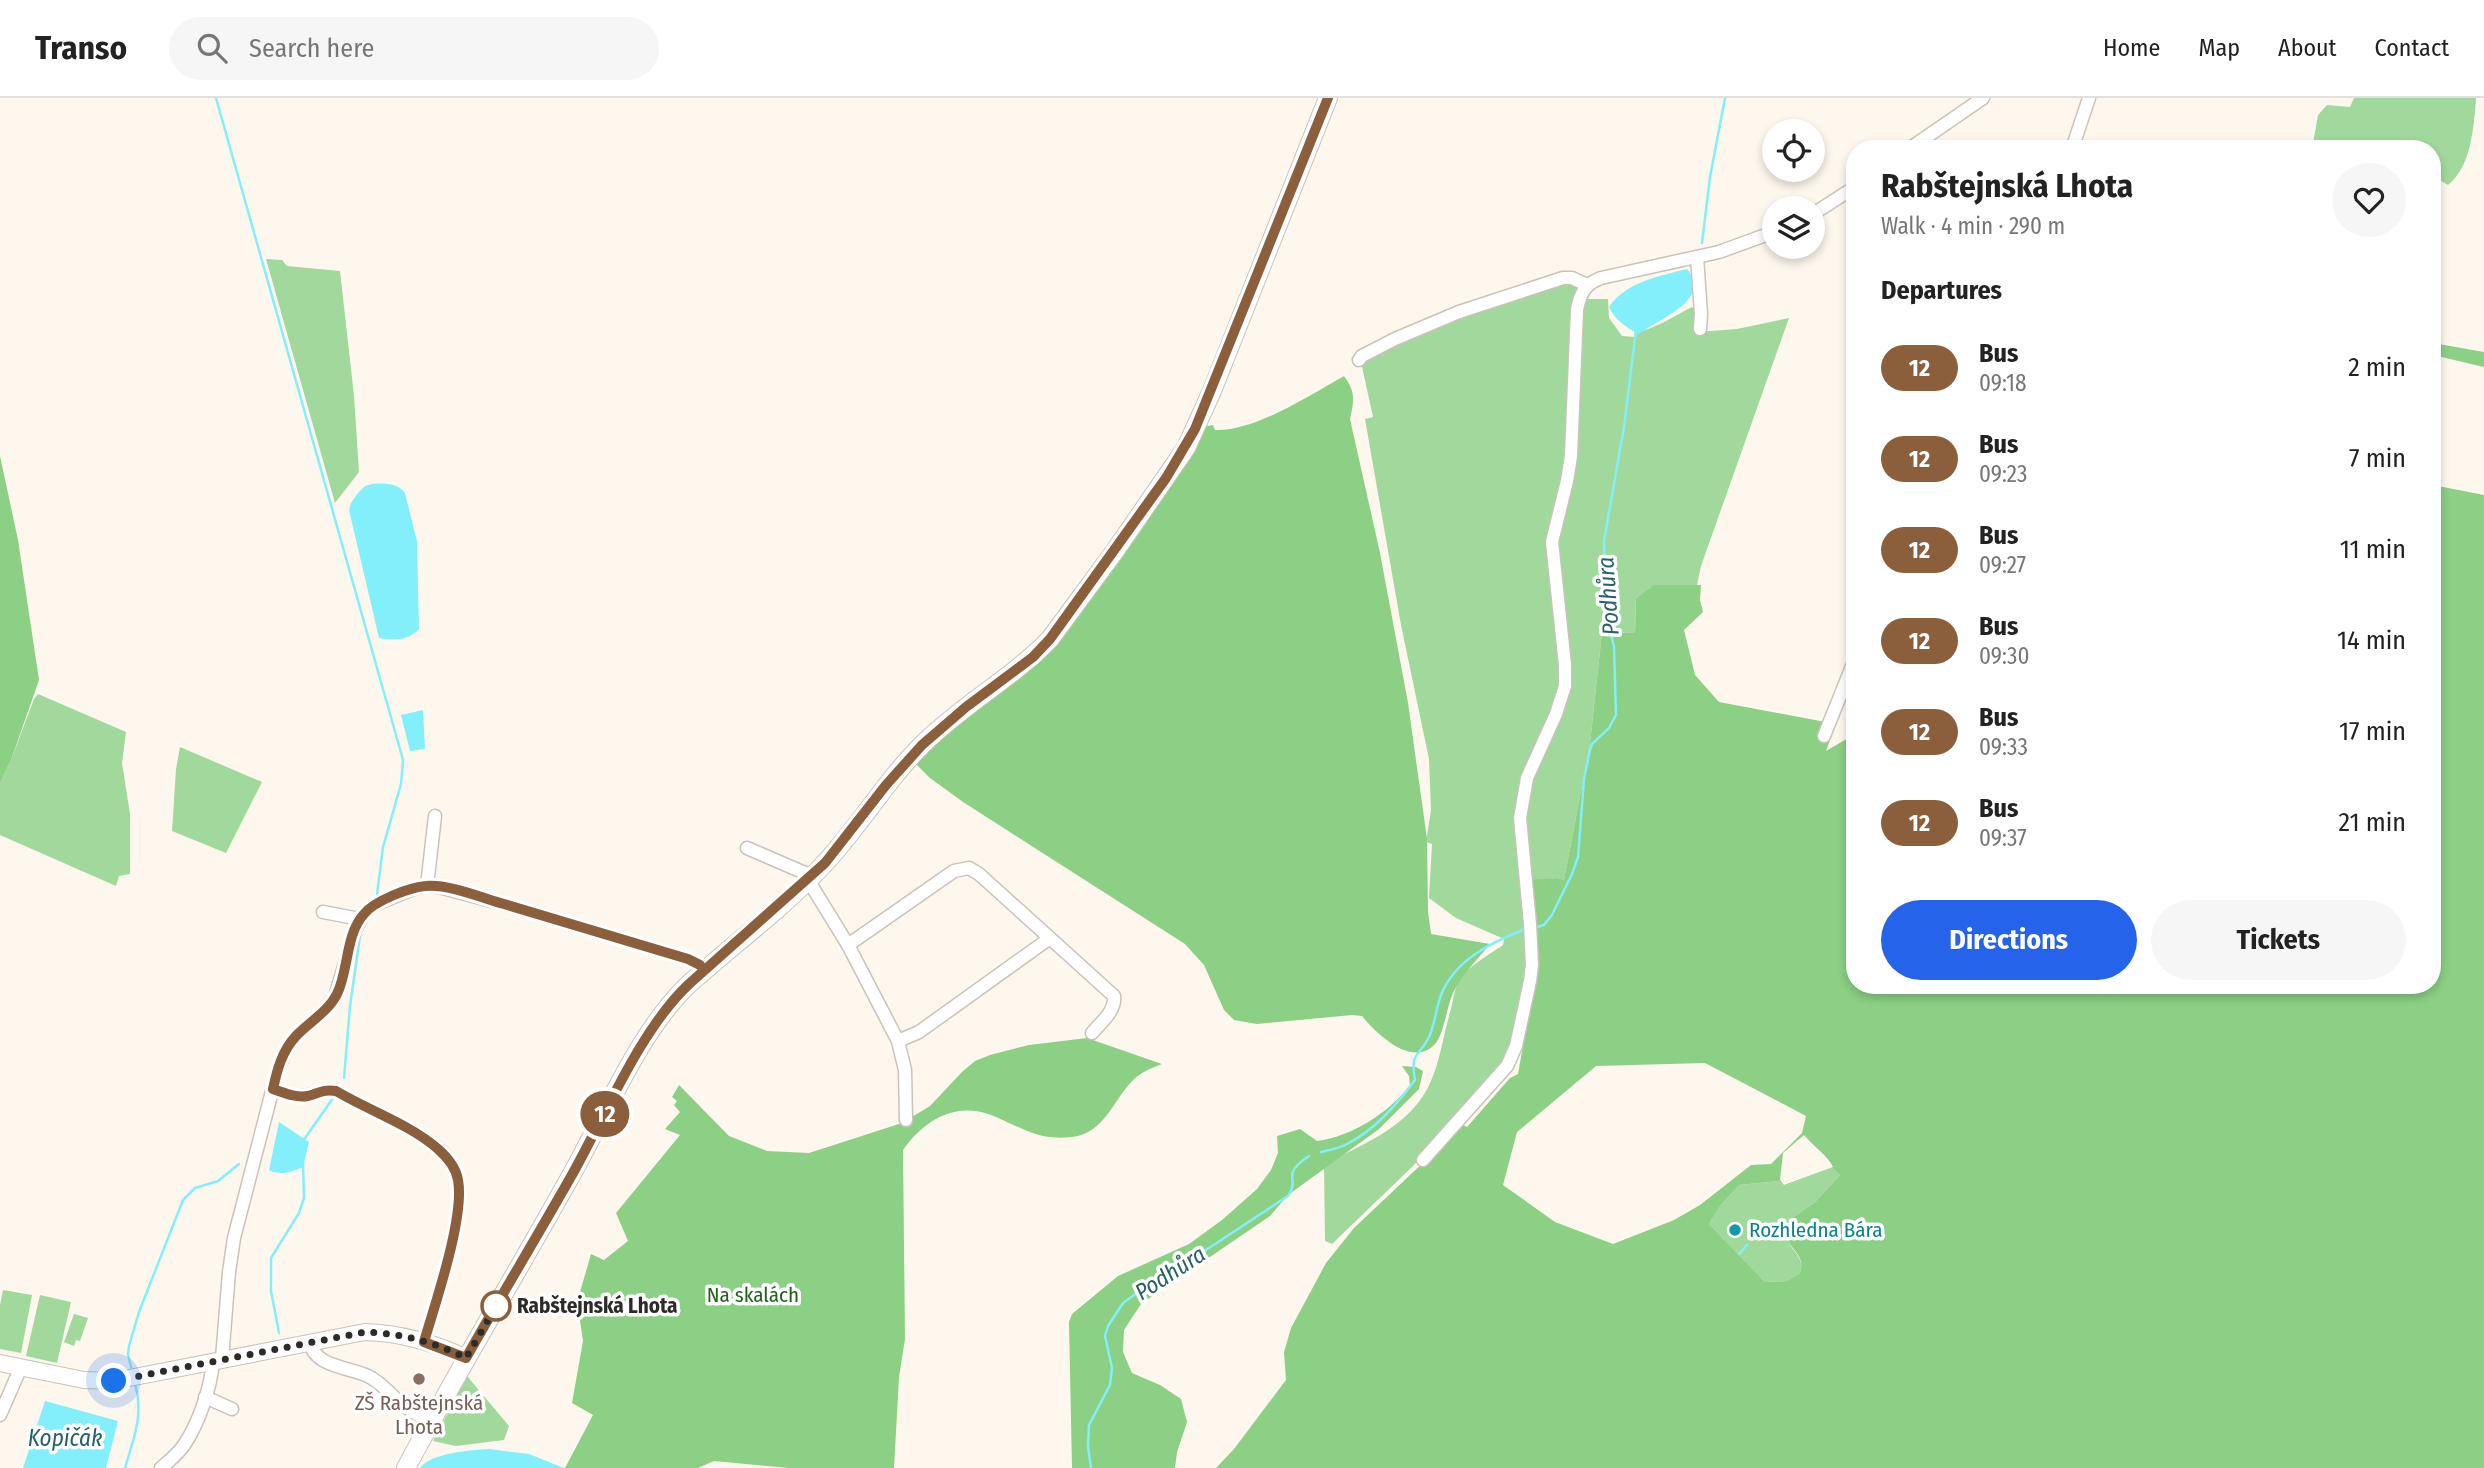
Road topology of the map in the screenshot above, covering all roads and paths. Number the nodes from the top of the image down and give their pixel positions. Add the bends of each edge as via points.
1 (1328, 98) edge
2 (1983, 98) edge
3 (2089, 98) edge
4 (1922, 140) edge
5 (2075, 140) edge
6 (1846, 193) edge
7 (1825, 206) edge
8 (1762, 237) edge
9 (1696, 257) junction
10 (1587, 285) junction
11 (1700, 329) dead end
12 (1359, 360) dead end
13 (1846, 682) edge
14 (1824, 736) dead end
15 (436, 816) dead end
16 (747, 848) dead end
17 (810, 878) junction
18 (427, 886) junction
19 (323, 912) dead end
20 (360, 919) junction
21 (1050, 939) junction
22 (848, 945) junction
23 (706, 969) junction
24 (1092, 1033) dead end
25 (898, 1041) junction
26 (273, 1089) junction
27 (906, 1120) dead end
28 (1423, 1160) dead end
29 (310, 1342) junction
30 (424, 1342) junction
31 (466, 1358) junction
32 (217, 1360) junction
33 (0, 1363) edge
34 (21, 1367) junction
35 (205, 1397) junction
36 (232, 1409) dead end
37 (0, 1415) edge
38 (430, 1422) junction
39 (160, 1468) edge
40 (406, 1468) edge

1 - 17 main road via 1212,391 1177,463 1050,639 922,745
2 - 4 street
3 - 5 street
6 - 7 street
8 - 9 street
9 - 10 street
9 - 11 street
10 - 12 street via 1563,278 1491,300 1395,339
10 - 28 street via 1577,310 1571,456 1552,542 1565,686 1527,778 1520,818 1530,981 1507,1066
13 - 14 street
15 - 18 street
16 - 17 street
17 - 22 street
17 - 23 main road
18 - 20 street via 374,905
18 - 23 street via 569,923 688,959
19 - 20 street
20 - 26 street via 338,991 290,1043
21 - 22 street via 979,874 964,867
21 - 24 street via 1114,996 1112,1009
21 - 25 street via 919,1032
22 - 25 street
23 - 31 main road via 679,993 652,1028
25 - 27 street via 905,1070
26 - 30 street via 297,1096 336,1091 419,1135 452,1166 459,1183 458,1207
26 - 32 street via 234,1238
29 - 30 street via 365,1332
29 - 32 street
29 - 38 street via 316,1356 377,1381
30 - 31 street
31 - 38 main road
32 - 34 street via 134,1379 90,1381
32 - 35 street
33 - 34 street
34 - 37 street
35 - 36 street
35 - 39 street via 186,1443
38 - 40 main road

